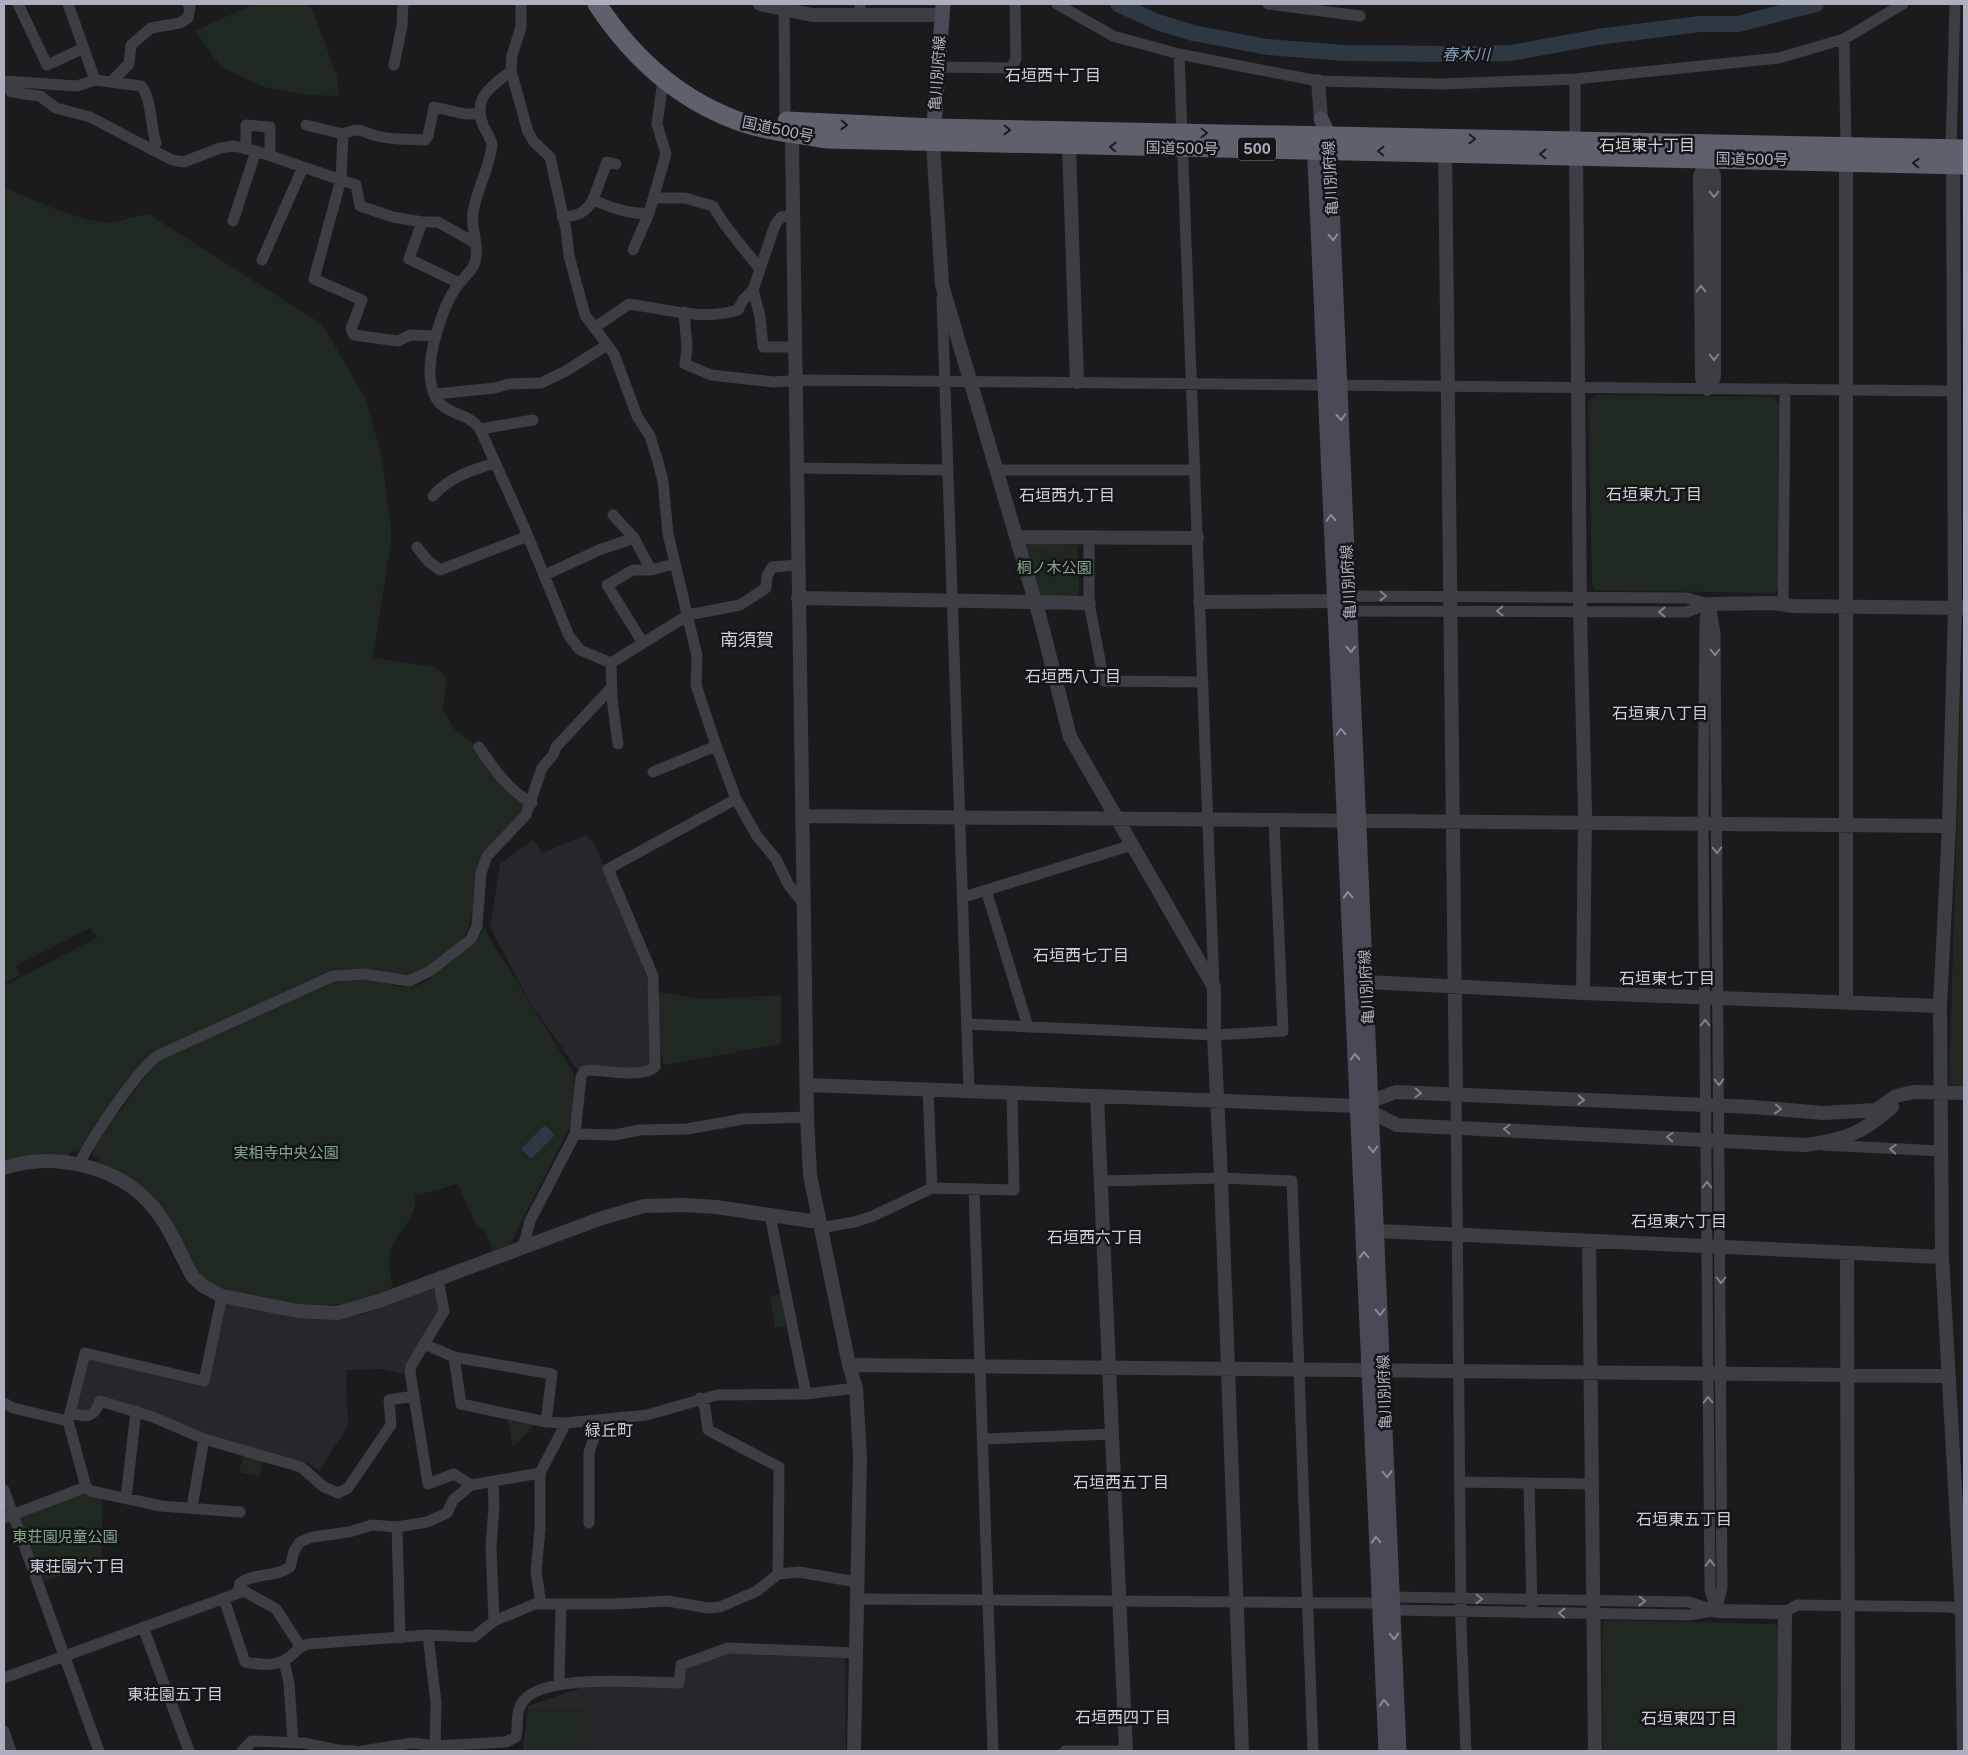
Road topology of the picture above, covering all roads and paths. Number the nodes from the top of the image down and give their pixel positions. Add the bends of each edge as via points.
1 (18, 4) edge
2 (68, 4) edge
3 (188, 4) edge
4 (403, 4) edge
5 (521, 4) edge
6 (597, 4) edge
7 (611, 4) edge
8 (760, 4) edge
9 (1015, 4) edge
10 (1057, 4) edge
11 (1268, 4) edge
12 (1903, 4) edge
13 (1948, 4) edge
14 (1954, 4) edge
15 (784, 7) edge
16 (860, 9) edge
17 (942, 9) edge
18 (1360, 16) dead end
19 (1844, 39) junction
20 (1954, 42) junction
21 (82, 49) junction
22 (1179, 54) junction
23 (394, 65) dead end
24 (937, 67) junction
25 (511, 71) junction
26 (1575, 78) junction
27 (95, 80) junction
28 (663, 80) junction
29 (1318, 80) junction
30 (4, 82) edge
31 (111, 82) junction
32 (480, 114) junction
33 (306, 125) dead end
34 (787, 127) junction
35 (343, 134) junction
36 (933, 135) junction
37 (1322, 138) junction
38 (1182, 141) junction
39 (1664, 143) junction
40 (1728, 144) junction
41 (1069, 146) junction
42 (1445, 146) junction
43 (1576, 148) junction
44 (152, 150) junction
45 (251, 150) junction
46 (1846, 154) junction
47 (270, 156) junction
48 (1958, 157) edge
49 (1707, 158) junction
50 (616, 164) dead end
51 (303, 167) junction
52 (340, 179) junction
53 (655, 198) junction
54 (593, 200) junction
55 (649, 213) junction
56 (792, 216) junction
57 (562, 217) junction
58 (233, 221) dead end
59 (422, 222) junction
60 (475, 244) junction
61 (633, 250) dead end
62 (262, 260) dead end
63 (760, 269) junction
64 (459, 283) junction
65 (942, 285) junction
66 (752, 290) junction
67 (684, 312) junction
68 (594, 328) junction
69 (436, 336) junction
70 (607, 345) junction
71 (794, 347) junction
72 (795, 380) junction
73 (945, 381) junction
74 (972, 381) junction
75 (1077, 382) junction
76 (1192, 384) junction
77 (1332, 385) junction
78 (1448, 386) junction
79 (1578, 387) junction
80 (1708, 388) junction
81 (1785, 389) junction
82 (1846, 390) junction
83 (1953, 391) junction
84 (436, 394) junction
85 (533, 420) dead end
86 (480, 429) junction
87 (495, 463) junction
88 (796, 468) junction
89 (946, 470) junction
90 (996, 470) junction
91 (1195, 470) junction
92 (433, 496) dead end
93 (613, 515) dead end
94 (528, 536) junction
95 (634, 538) junction
96 (1016, 538) junction
97 (1197, 538) junction
98 (1089, 539) junction
99 (417, 547) dead end
100 (674, 564) junction
101 (797, 565) junction
102 (652, 570) junction
103 (545, 575) junction
104 (1450, 597) junction
105 (798, 598) junction
106 (952, 601) junction
107 (1035, 602) junction
108 (1200, 602) junction
109 (1089, 603) junction
110 (1344, 603) junction
111 (1710, 604) junction
112 (1783, 604) junction
113 (1580, 605) junction
114 (1846, 607) junction
115 (1959, 608) edge
116 (1450, 611) junction
117 (688, 615) junction
118 (643, 643) junction
119 (610, 662) junction
120 (1203, 682) junction
121 (611, 688) junction
122 (618, 744) dead end
123 (716, 746) junction
124 (479, 747) dead end
125 (653, 772) dead end
126 (736, 800) junction
127 (532, 803) junction
128 (802, 816) junction
129 (960, 819) junction
130 (1117, 820) junction
131 (1208, 820) junction
132 (1274, 821) junction
133 (1352, 822) junction
134 (1453, 823) junction
135 (1584, 824) junction
136 (1710, 824) junction
137 (1846, 825) junction
138 (1949, 826) junction
139 (1132, 845) junction
140 (986, 890) junction
141 (964, 896) junction
142 (803, 903) junction
143 (1366, 982) junction
144 (1455, 986) junction
145 (1214, 987) junction
146 (1584, 993) junction
147 (1712, 998) junction
148 (1846, 1002) junction
149 (1940, 1006) junction
150 (967, 1024) junction
151 (1028, 1027) junction
152 (1214, 1035) junction
153 (806, 1085) junction
154 (928, 1090) junction
155 (969, 1091) junction
156 (1940, 1092) junction
157 (1012, 1093) junction
158 (1907, 1093) junction
159 (1964, 1093) edge
160 (1456, 1095) junction
161 (1097, 1096) junction
162 (1217, 1100) junction
163 (1712, 1105) junction
164 (1367, 1106) junction
165 (807, 1117) junction
166 (1456, 1127) junction
167 (575, 1134) junction
168 (1713, 1139) junction
169 (1806, 1144) junction
170 (1941, 1151) junction
171 (79, 1164) junction
172 (4, 1168) edge
173 (1221, 1178) junction
174 (1102, 1182) junction
175 (932, 1188) junction
176 (974, 1189) junction
177 (770, 1215) junction
178 (819, 1225) junction
179 (1377, 1231) junction
180 (1458, 1235) junction
181 (1589, 1241) junction
182 (523, 1247) junction
183 (1714, 1247) junction
184 (1847, 1253) junction
185 (1942, 1257) junction
186 (438, 1279) junction
187 (222, 1296) junction
188 (424, 1344) junction
189 (454, 1356) junction
190 (849, 1366) junction
191 (980, 1366) junction
192 (1109, 1367) junction
193 (1228, 1368) junction
194 (1299, 1369) junction
195 (1376, 1370) junction
196 (1458, 1371) junction
197 (1590, 1372) junction
198 (1714, 1374) junction
199 (1847, 1375) junction
200 (1948, 1376) junction
201 (856, 1388) junction
202 (806, 1394) junction
203 (414, 1396) junction
204 (700, 1398) junction
205 (4, 1403) edge
206 (136, 1412) junction
207 (69, 1417) junction
208 (600, 1420) junction
209 (546, 1422) junction
210 (566, 1423) junction
211 (1112, 1434) junction
212 (204, 1439) junction
213 (983, 1439) junction
214 (540, 1473) junction
215 (493, 1482) junction
216 (1460, 1482) junction
217 (1529, 1483) junction
218 (1590, 1484) junction
219 (471, 1485) junction
220 (86, 1487) junction
221 (4, 1490) edge
222 (126, 1498) junction
223 (192, 1507) junction
224 (240, 1512) dead end
225 (8, 1516) edge
226 (589, 1523) dead end
227 (397, 1527) junction
228 (778, 1574) junction
229 (857, 1582) junction
230 (238, 1593) junction
231 (224, 1598) junction
232 (1460, 1598) junction
233 (856, 1599) junction
234 (988, 1600) junction
235 (1532, 1600) junction
236 (1120, 1601) junction
237 (1236, 1602) junction
238 (1308, 1603) junction
239 (541, 1604) junction
240 (560, 1604) junction
241 (1388, 1604) junction
242 (1593, 1607) junction
243 (1848, 1610) junction
244 (1460, 1611) junction
245 (1716, 1611) junction
246 (1962, 1611) junction
247 (1532, 1612) junction
248 (1785, 1612) junction
249 (494, 1621) junction
250 (143, 1627) junction
251 (428, 1635) junction
252 (400, 1638) junction
253 (300, 1646) junction
254 (856, 1653) junction
255 (64, 1656) junction
256 (284, 1661) junction
257 (4, 1678) edge
258 (559, 1685) junction
259 (4, 1731) edge
260 (293, 1743) junction
261 (489, 1748) edge
262 (435, 1749) edge
263 (11, 1751) edge
264 (99, 1751) edge
265 (189, 1751) edge
266 (242, 1751) edge
267 (356, 1751) edge
268 (363, 1751) edge
269 (854, 1751) edge
270 (993, 1751) edge
271 (1065, 1751) edge
272 (1126, 1751) edge
273 (1242, 1751) edge
274 (1313, 1751) edge
275 (1386, 1751) edge
276 (1399, 1751) edge
277 (1466, 1751) edge
278 (1595, 1751) edge
279 (1784, 1751) edge
280 (1848, 1751) edge
281 (1964, 1751) edge

1 - 21 street via 47,65
2 - 21 street
3 - 31 street via 188,18 180,23 151,28 131,44 129,64
4 - 23 street
5 - 25 street via 521,27 512,55
6 - 28 highway, 国道500号 / 500 via 616,33
7 - 34 highway, 国道500号 / 500 via 632,33 671,72 726,104
8 - 15 street
9 - 24 street via 1016,60 1011,68
10 - 22 street via 1113,36
11 - 18 street
12 - 19 street
13 - 20 street via 1948,26
14 - 20 street
15 - 16 street via 812,15
15 - 34 street
16 - 17 street
17 - 24 main road, 亀川別府線
19 - 26 street via 1780,58
19 - 46 street
20 - 48 street
21 - 27 street
22 - 29 street
22 - 38 street
24 - 36 main road, 亀川別府線
25 - 32 street via 487,89
25 - 57 street via 528,132 550,157
26 - 29 street via 1442,84
26 - 43 street
27 - 30 street via 77,86
27 - 31 street
28 - 34 highway, 国道500号 / 500 via 723,116 748,124
28 - 53 street via 657,124 666,154
29 - 37 street
30 - 44 street via 11,92 40,96 56,108 90,118
31 - 44 street via 141,86 148,93 150,124 156,143
32 - 35 street via 434,107 425,140 376,136 363,130
32 - 60 street via 492,143 489,165 472,213
33 - 35 street
34 - 36 highway, 国道500号 / 500 via 826,139
34 - 56 street via 792,142
35 - 52 street
36 -> 38 highway, 国道500号 / 500
36 - 41 highway, 国道500号 / 500
36 - 65 street
37 - 38 highway, 国道500号 / 500
37 - 42 highway, 国道500号 / 500
37 - 77 main road, 亀川別府線
38 -> 41 highway, 国道500号 / 500
38 - 76 street
39 - 40 highway, 国道500号 / 500
39 - 43 highway, 国道500号 / 500
39 - 49 street via 1700,152
40 - 46 highway, 国道500号 / 500
40 - 49 street
41 - 75 street
42 - 43 highway, 国道500号 / 500
42 - 78 street
43 - 49 highway, 国道500号 / 500
43 - 79 street
44 - 45 street via 184,162 220,148 234,146
45 - 47 street
45 - 47 street via 246,125 270,127
45 - 58 street
46 - 48 highway, 国道500号 / 500
46 - 49 highway, 国道500号 / 500
46 - 82 street
47 - 51 street
48 - 83 street
49 - 80 street via 1714,176 1714,377
50 - 54 street via 607,162
51 - 52 street
51 - 62 street
52 - 59 street via 356,185 360,206
52 - 69 street via 314,279 362,300 351,328 354,335 398,341 410,335
53 - 55 street
53 - 63 street via 685,198 713,206 733,239 742,244
54 - 55 street via 612,208
54 - 57 street via 586,211
55 - 61 street
56 - 63 street via 781,217 776,225
56 - 71 street
57 - 68 street via 585,315
59 - 60 street via 438,222
59 - 64 street via 409,260
60 - 64 street via 474,264
63 - 66 street
64 - 69 street via 446,304
65 - 73 street
65 - 74 street
66 - 67 street via 738,310 727,314
66 - 71 street via 760,316 763,347
67 - 68 street via 629,304
67 - 72 street via 685,364 688,366 711,375 774,382
68 - 70 street
69 - 84 street via 430,374
70 - 84 street via 541,383
70 - 100 street via 614,354 637,416 650,436 658,462
71 - 72 street
72 - 73 street
72 - 88 street
73 - 74 street
73 - 89 street
74 - 75 street
74 - 90 street
75 - 76 street
76 - 77 street
76 - 91 street
77 - 78 street
77 - 110 main road, 亀川別府線
78 - 79 street
78 - 104 street
79 - 80 street
79 - 113 street
80 - 81 street
81 - 82 street
81 - 112 street
82 - 83 street
82 - 114 street
83 - 115 street
84 - 86 street via 438,403 453,414 474,421
85 - 86 street
86 - 87 street
87 - 92 street via 442,485
87 - 94 street
88 - 89 street
88 - 101 street
89 - 106 street
90 - 91 street
90 - 96 street
91 - 97 street
93 - 95 street
94 - 99 street via 440,570
94 - 103 street
95 - 102 street
95 - 103 street
96 - 98 street
96 - 107 street
97 - 98 street
97 - 108 street
98 - 109 street
100 - 102 street
100 - 117 street
101 - 105 street
101 - 117 street via 772,567 766,588 740,605
102 - 118 street via 633,570 607,585
103 - 119 street via 574,643 580,650
110 -> 104 street
104 - 113 street
104 - 116 street
105 - 106 street
105 - 128 street
106 - 107 street
106 - 129 street
107 - 109 street
107 - 130 street via 1070,738
108 - 110 street
108 - 120 street
109 - 120 street via 1104,681
110 - 116 street
110 - 133 main road, 亀川別府線
111 - 112 street
111 - 113 street via 1687,598
111 - 136 street via 1705,619
112 - 114 street
113 -> 116 street
113 - 135 street
114 - 115 street
114 - 137 street
115 - 138 street
116 - 134 street
117 - 118 street
117 - 123 street via 697,656 696,685
118 - 119 street
119 - 121 street
120 - 131 street
121 - 122 street
121 - 127 street via 556,746 542,768
123 - 125 street
123 - 126 street
124 - 127 street via 516,794
126 - 142 street
126 - 167 street via 608,869 653,976 655,1067 650,1072 640,1073 584,1071
127 - 171 street via 526,816 487,856 481,873 477,926 466,943 418,978 402,981 364,974 333,976 163,1052 147,1065 90,1143
128 - 129 street
128 - 142 street
129 - 130 street
129 - 141 street
130 - 131 street
130 - 139 street
131 - 132 street
131 - 145 street
132 - 133 street
132 - 152 street via 1283,1031
133 - 134 street
133 - 143 main road, 亀川別府線
164 -> 133 main road, 亀川別府線
134 - 135 street
134 - 144 street
135 - 136 street
135 - 146 street
136 - 137 street
136 - 147 street
137 - 138 street
137 - 148 street
138 - 149 street
139 - 140 street
139 - 145 street
140 - 141 street
140 - 151 street
141 - 150 street
142 - 153 street
143 - 144 street
143 - 164 main road, 亀川別府線
144 - 146 street
144 - 160 street
145 - 152 street
146 - 147 street
147 - 148 street
147 - 163 street
148 - 149 street
149 - 156 street
150 - 151 street
150 - 155 street
151 - 152 street
152 - 162 street
153 - 154 street
153 - 165 street
154 - 155 street
154 - 175 street
155 - 157 street
156 - 158 street
156 - 159 street
156 - 170 street
157 - 161 street
157 - 176 street via 1014,1190
163 -> 158 street via 1823,1113 1864,1112 1876,1110 1896,1096
158 - 169 street via 1863,1130 1838,1140
160 -> 163 street
164 -> 160 street via 1396,1092
160 - 166 street
161 - 162 street
161 - 174 street
162 - 164 street
162 - 173 street
163 - 168 street
164 - 166 street via 1397,1124
164 -> 179 main road, 亀川別府線
195 -> 164 main road, 亀川別府線
165 - 167 street via 743,1119 687,1129
165 - 178 street via 810,1175
168 -> 166 street
166 - 180 street
167 - 182 street via 530,1221
168 - 169 street
168 - 183 street
170 -> 169 street
170 - 185 street
171 - 172 street via 40,1161
171 - 187 street via 122,1181 144,1198 158,1213 193,1277 202,1286
173 - 174 street
173 - 193 street
173 - 194 street via 1292,1180
174 - 192 street
175 - 176 street
175 - 178 street via 873,1216 854,1222
176 - 191 street
177 - 178 street
177 - 182 street via 685,1205 644,1206
177 - 202 street
178 - 190 street
179 - 180 street
179 -> 195 main road, 亀川別府線
180 - 181 street
180 - 196 street
181 - 183 street
181 - 197 street
182 - 186 street
183 - 184 street
183 - 198 street
184 - 185 street
184 - 199 street
185 - 200 street
186 - 187 street via 336,1313 298,1311
186 - 188 street via 444,1311
187 - 207 street via 204,1381 86,1353
188 - 189 street
188 - 203 street via 411,1366
189 - 209 street via 461,1404
189 - 209 street via 552,1374
190 - 191 street
190 - 201 street
191 - 192 street
191 - 213 street
192 - 193 street
192 - 211 street
193 - 194 street
193 - 237 street
194 - 195 street
194 - 238 street
195 - 196 street
195 - 241 main road, 亀川別府線
196 - 197 street
196 - 216 street
197 - 198 street
197 - 218 street
198 - 199 street
198 - 245 street via 1710,1589
199 - 200 street
199 - 243 street
200 - 246 street
201 - 202 street
201 - 229 street via 860,1457
202 - 204 street via 717,1394
203 - 212 street via 389,1400 391,1425 348,1488 338,1493 324,1487 301,1467
203 - 219 street via 428,1484 454,1474
204 - 208 street via 647,1415
204 - 228 street via 708,1430 779,1467
205 - 207 street via 13,1408
206 - 207 street via 100,1401 96,1412
206 - 212 street
206 - 222 street
207 - 220 street
208 - 210 street
208 - 226 street via 589,1452
209 - 210 street
210 - 214 street
211 - 213 street
211 - 236 street
212 - 223 street
213 - 234 street
214 - 215 street
214 - 239 street via 536,1572
215 - 219 street
215 - 249 street
216 - 217 street
216 - 232 street
217 - 218 street
217 - 235 street
218 - 242 street
219 - 227 street via 453,1500 447,1513 427,1522
220 - 222 street
220 - 225 street
221 - 225 street
222 - 223 street via 162,1506
223 - 224 street
225 - 255 street
227 - 230 street via 372,1525 312,1537 300,1542 290,1567 280,1574 250,1577 240,1584
227 - 252 street
228 - 229 street via 799,1572
228 - 240 street via 757,1591 720,1607 708,1608 668,1600
229 - 233 street
230 - 231 street
230 - 253 street via 244,1591 276,1609
231 - 250 street
231 - 256 street via 245,1662 264,1665
232 -> 235 street
232 - 241 street
232 - 244 street
233 - 234 street
233 - 254 street
234 - 236 street
234 - 270 street
235 - 242 street
235 - 247 street
236 - 237 street
236 - 272 street
237 - 238 street
237 - 273 street
238 - 241 street
238 - 274 street
239 - 240 street
239 - 249 street
240 - 258 street
241 - 244 street
275 -> 241 main road, 亀川別府線
241 -> 276 main road, 亀川別府線
242 - 245 street via 1690,1602
242 -> 247 street
242 - 278 street
243 - 246 street via 1951,1614
243 - 248 street
243 - 280 street
244 - 247 street
244 - 277 street
245 - 248 street
246 - 281 street
248 - 279 street
249 - 251 street via 474,1637
250 - 255 street
250 - 265 street
251 - 252 street
251 - 262 street via 436,1703
252 - 253 street
253 - 256 street
254 - 258 street via 728,1648 681,1665 679,1683 585,1680
254 - 269 street
255 - 257 street
255 - 264 street
256 - 260 street via 289,1683
258 - 261 street via 534,1692 526,1698 519,1707 516,1737
259 - 263 street
260 - 266 street via 252,1741
260 - 267 street
261 - 262 street
262 - 268 street via 412,1743
271 - 272 street

